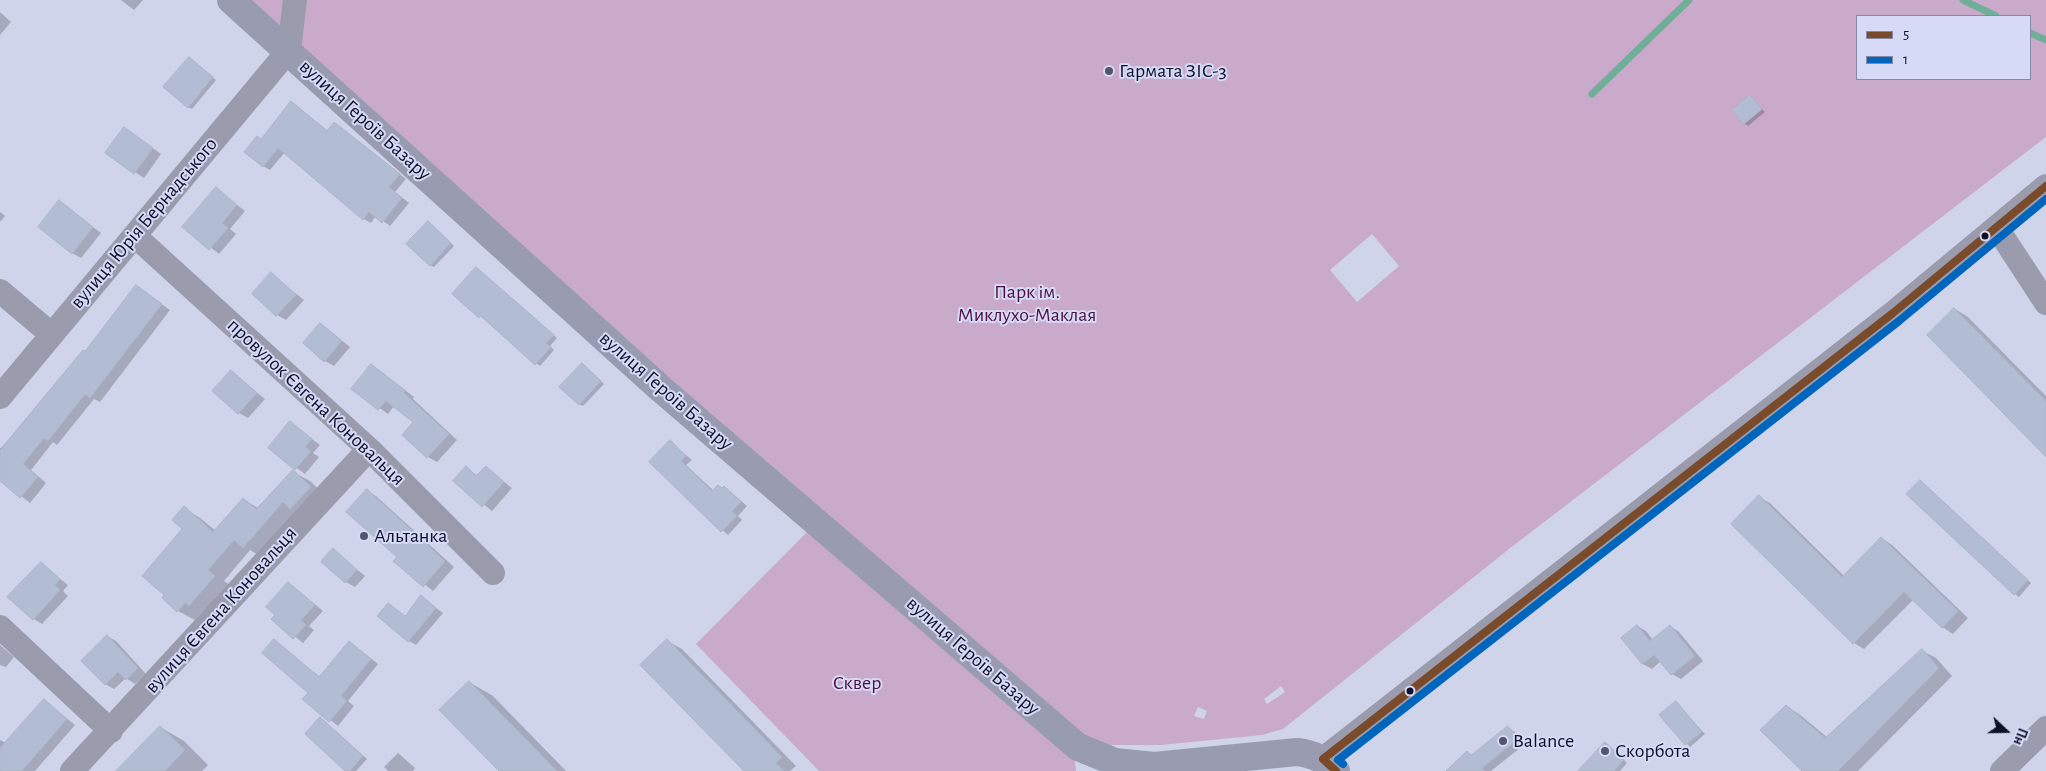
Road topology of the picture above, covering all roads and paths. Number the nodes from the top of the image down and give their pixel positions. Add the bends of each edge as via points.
1 (231, 0) edge
2 (295, 0) edge
3 (289, 50) junction
4 (2046, 186) edge
5 (1997, 228) junction
6 (135, 236) junction
7 (0, 292) edge
8 (2046, 303) edge
9 (50, 334) junction
10 (0, 397) edge
11 (369, 449) junction
12 (494, 572) dead end
13 (0, 627) edge
14 (2046, 728) edge
15 (111, 731) junction
16 (1119, 767) edge
17 (1322, 767) edge
18 (72, 771) edge
19 (2002, 771) edge

1 - 3 street, вулиця Героїв Базару
2 - 3 street
3 - 6 street, вулиця Юрія Бернадського
3 - 16 street, вулиця Героїв Базару via 676,402 1078,747
4 - 5 street
5 - 8 street
5 - 17 street
6 - 9 street, вулиця Юрія Бернадського
6 - 11 street, провулок Євгена Коновальця
7 - 9 street
9 - 10 street, вулиця Юрія Бернадського
11 - 12 street, провулок Євгена Коновальця
11 - 15 street, вулиця Євгена Коновальця
13 - 15 street
14 - 19 street
15 - 18 street, вулиця Євгена Коновальця
16 - 17 street, вулиця Героїв Базару via 1297,752 1311,753

